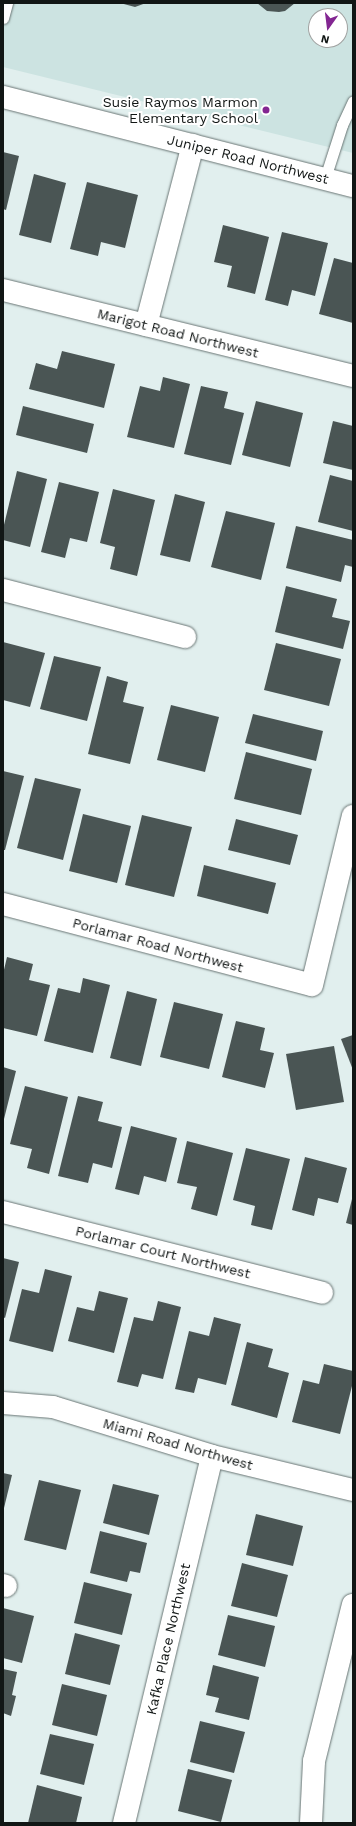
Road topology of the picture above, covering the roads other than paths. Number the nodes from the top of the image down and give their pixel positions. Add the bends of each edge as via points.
1 (7, 3) edge
2 (3, 18) edge
3 (3, 97) edge
4 (353, 101) edge
5 (193, 145) junction
6 (325, 178) junction
7 (353, 186) edge
8 (4, 293) edge
9 (146, 325) junction
10 (353, 376) edge
11 (3, 590) edge
12 (184, 637) dead end
13 (353, 816) edge
14 (3, 904) edge
15 (3, 1212) edge
16 (322, 1292) dead end
17 (3, 1403) edge
18 (212, 1456) junction
19 (353, 1490) edge
20 (353, 1605) edge
21 (124, 1823) edge
22 (311, 1823) edge

1 - 2 lane
3 - 5 street, Juniper Road Northwest
4 - 6 lane via 342,125
5 - 6 street, Juniper Road Northwest
5 - 9 street
6 - 7 street, Juniper Road Northwest
8 - 9 street, Marigot Road Northwest
9 - 10 street, Marigot Road Northwest
11 - 12 street
13 - 14 street, Porlamar Road Northwest via 312,985
15 - 16 street, Porlamar Court Northwest
17 - 18 street, Miami Road Northwest via 53,1407
18 - 19 street, Miami Road Northwest
18 - 21 street, Kafka Place Northwest
20 - 22 street via 314,1761

